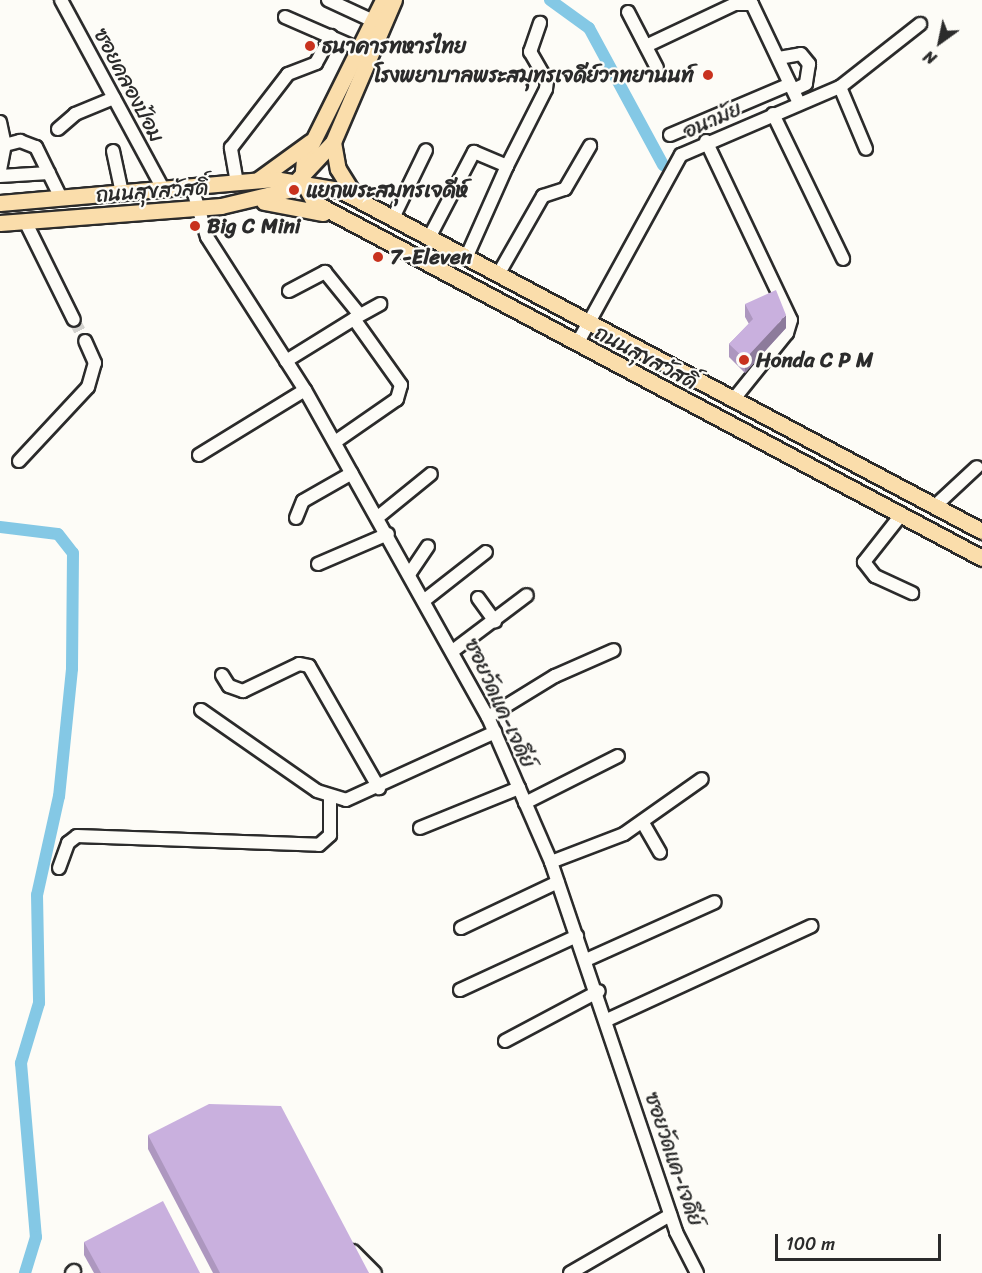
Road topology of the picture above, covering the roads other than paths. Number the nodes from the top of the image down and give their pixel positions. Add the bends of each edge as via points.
1 (61, 0) edge
2 (328, 0) edge
3 (383, 0) edge
4 (394, 0) edge
5 (754, 2) edge
6 (628, 12) dead end
7 (285, 17) dead end
8 (371, 20) junction
9 (540, 23) dead end
10 (920, 24) dead end
11 (331, 36) junction
12 (646, 46) junction
13 (354, 54) junction
14 (779, 58) junction
15 (367, 67) junction
16 (657, 68) dead end
17 (791, 87) junction
18 (840, 87) junction
19 (114, 98) junction
20 (799, 103) junction
21 (773, 114) junction
22 (0, 122) edge
23 (685, 128) junction
24 (58, 129) dead end
25 (670, 135) dead end
26 (706, 141) junction
27 (310, 142) junction
28 (333, 142) junction
29 (5, 145) junction
30 (590, 146) dead end
31 (693, 147) junction
32 (866, 149) dead end
33 (426, 150) dead end
34 (113, 151) dead end
35 (507, 166) junction
36 (0, 170) edge
37 (49, 172) junction
38 (0, 176) edge
39 (257, 180) junction
40 (302, 180) junction
41 (237, 183) junction
42 (192, 187) junction
43 (163, 189) junction
44 (122, 193) junction
45 (355, 196) junction
46 (61, 198) junction
47 (260, 201) junction
48 (0, 203) edge
49 (197, 209) junction
50 (334, 216) junction
51 (394, 216) junction
52 (25, 221) junction
53 (0, 223) edge
54 (430, 236) junction
55 (467, 256) junction
56 (843, 259) dead end
57 (499, 273) junction
58 (289, 291) dead end
59 (380, 304) dead end
60 (357, 317) junction
61 (74, 320) tunnel mouth
62 (589, 321) junction
63 (85, 341) tunnel mouth
64 (577, 344) junction
65 (286, 361) junction
66 (305, 390) junction
67 (734, 399) junction
68 (335, 442) junction
69 (199, 455) dead end
70 (19, 461) dead end
71 (977, 467) dead end
72 (352, 473) junction
73 (431, 474) dead end
74 (935, 506) junction
75 (901, 515) junction
76 (378, 517) junction
77 (296, 518) dead end
78 (982, 531) edge
79 (388, 534) junction
80 (428, 546) dead end
81 (486, 552) dead end
82 (982, 558) edge
83 (318, 564) dead end
84 (410, 573) junction
85 (912, 593) dead end
86 (527, 596) dead end
87 (478, 598) dead end
88 (426, 599) junction
89 (495, 621) junction
90 (454, 650) junction
91 (614, 650) dead end
92 (222, 675) dead end
93 (201, 710) dead end
94 (488, 717) junction
95 (495, 732) junction
96 (618, 756) dead end
97 (702, 779) dead end
98 (380, 788) junction
99 (519, 788) junction
100 (330, 797) junction
101 (525, 803) junction
102 (643, 823) junction
103 (420, 828) dead end
104 (660, 853) dead end
105 (551, 862) junction
106 (59, 868) dead end
107 (558, 882) junction
108 (715, 902) dead end
109 (811, 926) dead end
110 (461, 928) dead end
111 (578, 936) junction
112 (586, 960) junction
113 (460, 990) dead end
114 (598, 991) junction
115 (607, 1020) junction
116 (505, 1041) dead end
117 (670, 1215) junction
118 (348, 1242) edge
119 (375, 1273) edge
120 (570, 1273) edge
121 (697, 1273) edge

1 - 19 street, ซอยคลองป้อม
2 - 8 street
3 - 8 main road
4 - 15 main road, ถนนสุขสวัสดิ์
5 - 12 street via 735,4
5 - 14 street
6 - 12 street
7 - 11 street
8 - 13 main road
9 - 35 street via 531,52 547,81 546,89
10 - 18 street, อนามัย
11 - 13 street
11 - 41 street via 316,63 288,74 231,148
12 - 16 street
13 - 15 main road
13 - 27 main road
14 - 17 street
14 - 17 street via 801,54 809,64 806,84
15 - 28 main road, ถนนสุขสวัสดิ์
17 - 20 street
17 - 23 street
18 - 20 street, อนามัย
18 - 32 street
19 - 24 street via 75,114
19 - 43 street, ซอยคลองป้อม
20 - 21 street, อนามัย
21 - 26 street, อนามัย
21 - 56 street
22 - 29 street
23 - 25 street
23 - 31 street
26 - 31 street, อนามัย
26 - 67 street via 791,320 787,333
27 - 39 main road
27 - 40 main road
28 - 40 main road, ถนนสุขสวัสดิ์
28 - 45 main road via 338,169
29 - 36 street
29 - 37 street via 20,141 36,147
30 - 57 street via 565,189 543,196
31 - 62 street, อนามัย via 675,163
33 - 51 street
34 - 44 street
35 - 54 street via 482,153 470,156
35 - 55 street
37 - 38 street
37 - 46 street
39 - 40 main road, ถนนสุขสวัสดิ์
39 - 41 main road, ถนนสุขสวัสดิ์
40 - 45 main road, ถนนสุขสวัสดิ์
40 - 47 main road, ถนนสุขสวัสดิ์
40 - 50 main road, ถนนสุขสวัสดิ์ via 310,198
41 - 42 main road, ถนนสุขสวัสดิ์
42 - 43 main road, ถนนสุขสวัสดิ์
42 - 49 street, ซอยวัดแค-เจดีย์
43 - 44 main road, ถนนสุขสวัสดิ์
44 - 46 main road, ถนนสุขสวัสดิ์
45 - 51 main road, ถนนสุขสวัสดิ์
46 - 48 main road, ถนนสุขสวัสดิ์
47 - 49 main road, ถนนสุขสวัสดิ์
47 - 50 main road
49 - 52 main road, ถนนสุขสวัสดิ์
49 - 65 street, ซอยวัดแค-เจดีย์ via 207,237
50 - 64 main road, ถนนสุขสวัสดิ์
51 - 54 main road, ถนนสุขสวัสดิ์
52 - 53 main road, ถนนสุขสวัสดิ์
52 - 61 street
54 - 55 main road, ถนนสุขสวัสดิ์
55 - 57 main road, ถนนสุขสวัสดิ์
57 - 62 main road, ถนนสุขสวัสดิ์
58 - 60 street via 325,272
59 - 60 street
60 - 65 street
60 - 68 street via 401,385 400,393
62 - 64 street, อนามัย
62 - 67 main road, ถนนสุขสวัสดิ์
63 - 70 street via 95,363 88,387
64 - 75 main road, ถนนสุขสวัสดิ์
65 - 66 street, ซอยวัดแค-เจดีย์
66 - 68 street, ซอยวัดแค-เจดีย์
66 - 69 street
67 - 74 main road, ถนนสุขสวัสดิ์
68 - 72 street, ซอยวัดแค-เจดีย์
71 - 74 street
72 - 76 street, ซอยวัดแค-เจดีย์
72 - 77 street via 303,501
73 - 76 street
74 - 78 main road, ถนนสุขสวัสดิ์
75 - 82 main road, ถนนสุขสวัสดิ์
75 - 85 street via 864,561 875,576
76 - 79 street, ซอยวัดแค-เจดีย์
79 - 83 street
79 - 84 street, ซอยวัดแค-เจดีย์
80 - 84 street
81 - 88 street
84 - 88 street, ซอยวัดแค-เจดีย์
86 - 89 street
87 - 89 street
88 - 90 street, ซอยวัดแค-เจดีย์
89 - 90 street
90 - 94 street, ซอยวัดแค-เจดีย์
91 - 94 street via 555,676
92 - 98 street via 229,686 243,691 299,664 309,666
93 - 100 street
94 - 95 street, ซอยวัดแค-เจดีย์
95 - 98 street
95 - 99 street, ซอยวัดแค-เจดีย์
96 - 101 street
97 - 102 street
98 - 100 street via 346,800
99 - 101 street, ซอยวัดแค-เจดีย์
99 - 103 street
100 - 106 street via 330,835 319,845 77,836 68,843
101 - 105 street, ซอยวัดแค-เจดีย์
102 - 104 street
102 - 105 street
105 - 107 street, ซอยวัดแค-เจดีย์
107 - 110 street
107 - 111 street, ซอยวัดแค-เจดีย์
108 - 112 street
109 - 115 street
111 - 112 street, ซอยวัดแค-เจดีย์
111 - 113 street
112 - 114 street, ซอยวัดแค-เจดีย์
114 - 115 street, ซอยวัดแค-เจดีย์
114 - 116 street
115 - 117 street, ซอยวัดแค-เจดีย์
117 - 120 street
117 - 121 street, ซอยวัดแค-เจดีย์
118 - 119 street

